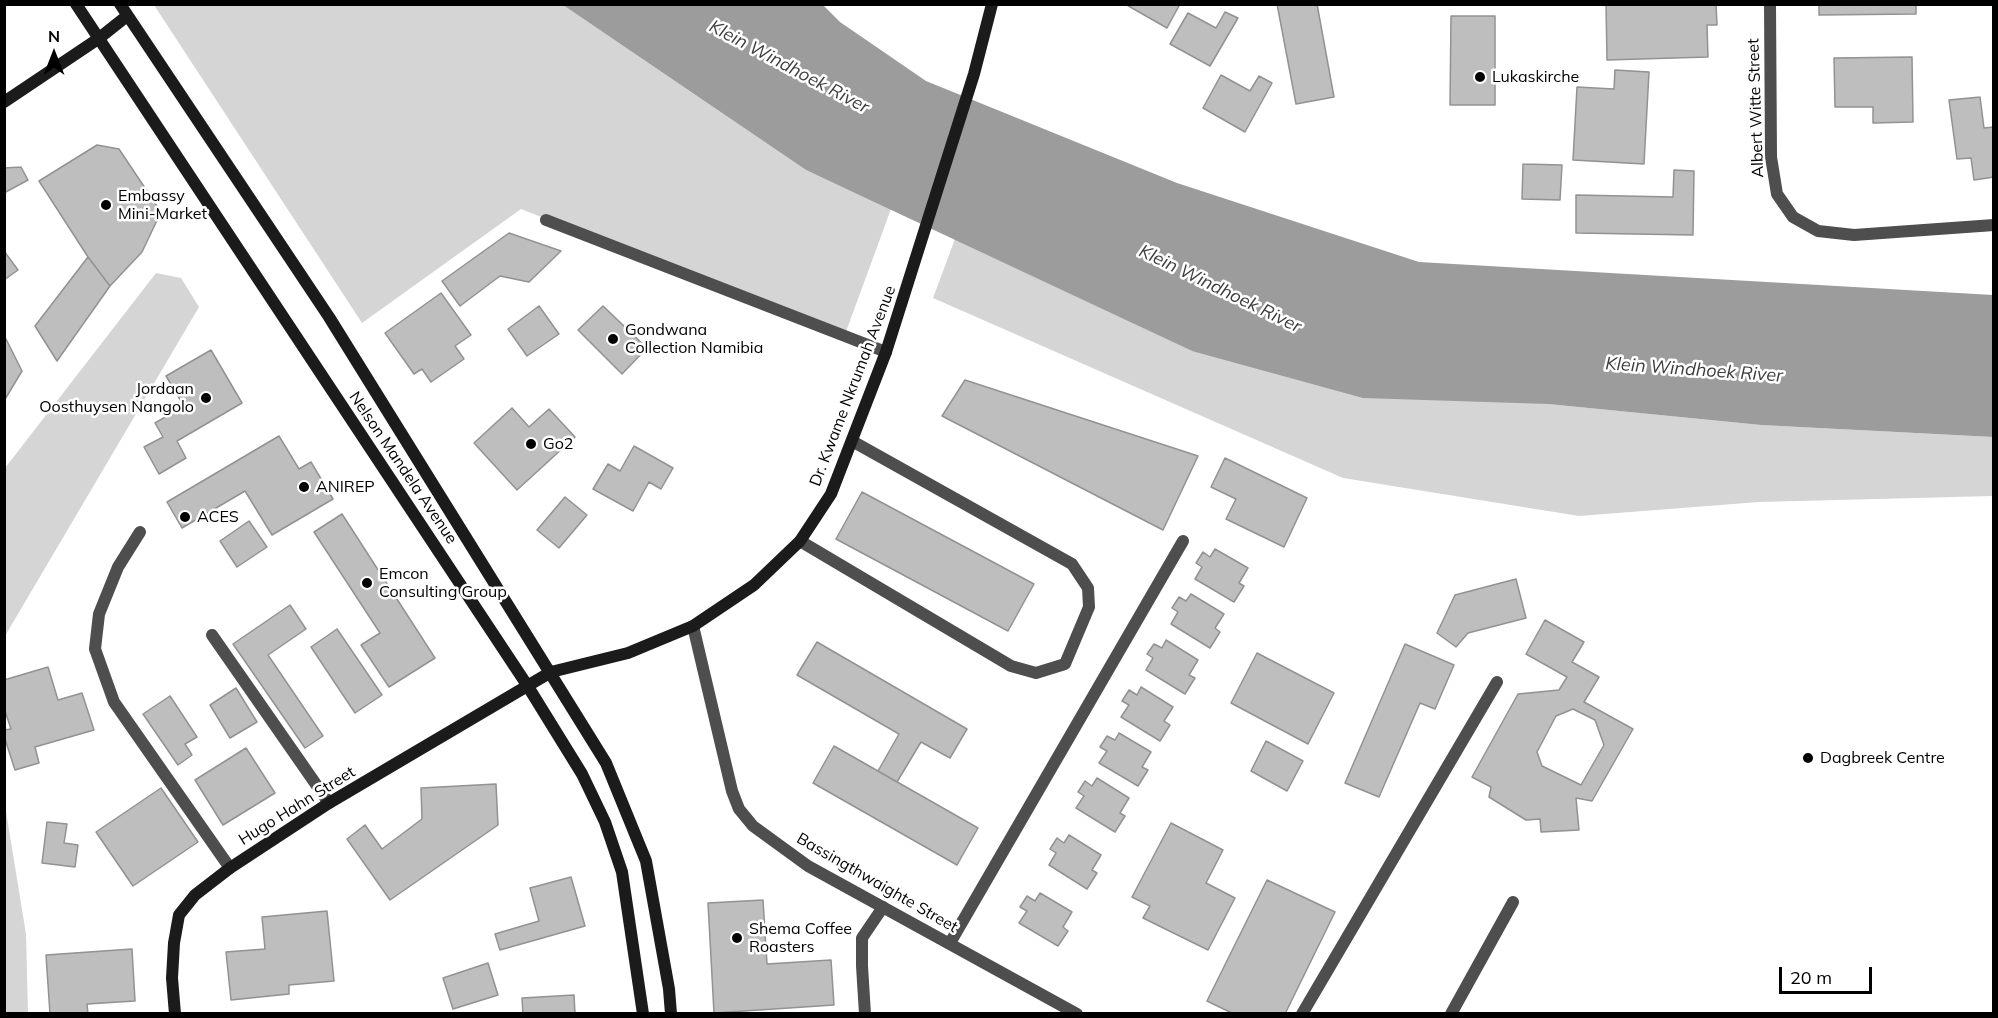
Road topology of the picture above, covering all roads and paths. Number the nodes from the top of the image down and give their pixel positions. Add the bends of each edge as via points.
1 (76, 4) edge
2 (120, 4) edge
3 (992, 4) edge
4 (1770, 4) edge
5 (127, 16) junction
6 (98, 39) junction
7 (4, 102) edge
8 (546, 220) dead end
9 (1994, 225) edge
10 (886, 352) junction
11 (852, 441) junction
12 (140, 532) dead end
13 (800, 541) junction
14 (1183, 541) dead end
15 (693, 626) junction
16 (212, 635) dead end
17 (551, 672) junction
18 (1497, 682) dead end
19 (527, 685) junction
20 (329, 803) junction
21 (230, 868) junction
22 (1513, 902) dead end
23 (883, 907) junction
24 (950, 943) junction
25 (175, 1014) edge
26 (643, 1014) edge
27 (671, 1014) edge
28 (865, 1014) edge
29 (1077, 1014) edge
30 (1302, 1014) edge
31 (1451, 1014) edge

1 - 6 main road, Nelson Mandela Avenue
2 - 5 main road, Nelson Mandela Avenue
3 - 10 main road, Dr. Kwame Nkrumah Avenue via 975,74
4 - 9 street, Albert Witte Street via 1771,157 1777,194 1793,217 1818,231 1854,235
5 - 6 main road
5 - 17 main road, Nelson Mandela Avenue via 329,317
6 - 7 main road
6 - 19 main road, Nelson Mandela Avenue
8 - 10 street
10 - 11 main road, Dr. Kwame Nkrumah Avenue
11 - 13 main road, Dr. Kwame Nkrumah Avenue via 831,494
11 - 13 street via 1072,564 1088,588 1089,606 1065,664 1036,673 1011,666
12 - 21 street via 118,567 99,614 95,649 114,702
13 - 15 main road, Dr. Kwame Nkrumah Avenue via 754,585
14 - 24 street
15 - 17 main road, Dr. Kwame Nkrumah Avenue via 628,653
15 - 23 street, Bassingthwaighte Street via 739,809 753,826 808,866
16 - 20 street
17 - 19 main road, Dr. Kwame Nkrumah Avenue
17 - 27 main road, Nelson Mandela Avenue via 606,763 646,861
18 - 30 street
19 - 20 main road, Hugo Hahn Street
19 - 26 main road, Nelson Mandela Avenue via 582,774 605,822 622,872
20 - 21 main road, Hugo Hahn Street
21 - 25 main road, Hugo Hahn Street via 195,895 179,915 172,978
22 - 31 street
23 - 24 street, Bassingthwaighte Street
23 - 28 street via 862,938
24 - 29 street, Bassingthwaighte Street

